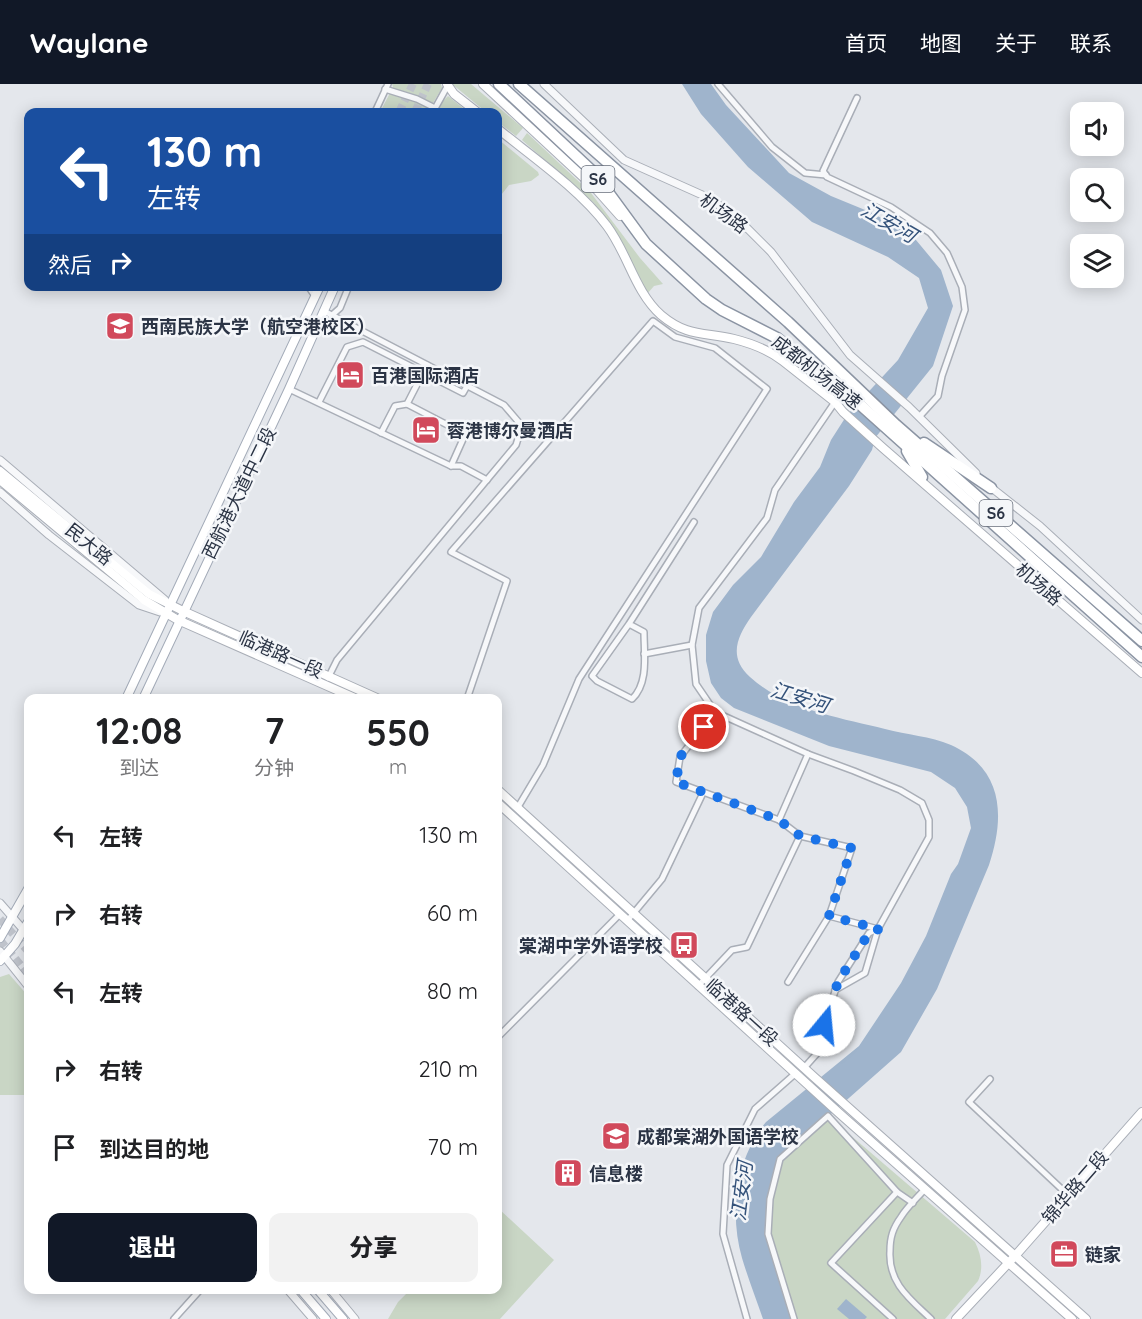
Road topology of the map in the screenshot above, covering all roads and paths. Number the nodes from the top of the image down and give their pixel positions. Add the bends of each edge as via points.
1 (448, 84) edge
2 (483, 84) edge
3 (499, 84) edge
4 (519, 84) edge
5 (544, 84) edge
6 (718, 84) edge
7 (387, 87) edge
8 (857, 98) dead end
9 (377, 108) edge
10 (431, 108) edge
11 (435, 108) edge
12 (472, 108) edge
13 (502, 132) edge
14 (826, 175) junction
15 (646, 244) junction
16 (312, 291) edge
17 (318, 291) edge
18 (334, 291) edge
19 (347, 291) edge
20 (315, 296) junction
21 (327, 314) junction
22 (427, 365) junction
23 (423, 373) junction
24 (467, 386) junction
25 (289, 389) junction
26 (859, 396) junction
27 (319, 402) junction
28 (835, 402) junction
29 (407, 404) junction
30 (919, 417) junction
31 (890, 425) junction
32 (902, 430) junction
33 (381, 433) junction
34 (903, 442) junction
35 (0, 460) edge
36 (899, 463) junction
37 (451, 466) junction
38 (0, 471) edge
39 (922, 477) junction
40 (0, 480) edge
41 (488, 480) junction
42 (991, 488) junction
43 (0, 492) edge
44 (694, 522) dead end
45 (970, 525) junction
46 (1098, 609) junction
47 (170, 610) junction
48 (180, 615) junction
49 (1141, 617) edge
50 (629, 624) junction
51 (1142, 641) edge
52 (692, 645) junction
53 (644, 654) junction
54 (1142, 657) edge
55 (1142, 673) edge
56 (329, 675) junction
57 (326, 684) junction
58 (128, 694) edge
59 (144, 694) edge
60 (347, 694) edge
61 (369, 694) edge
62 (469, 694) edge
63 (715, 712) junction
64 (808, 754) junction
65 (502, 793) edge
66 (703, 793) junction
67 (502, 807) edge
68 (518, 807) junction
69 (779, 820) junction
70 (800, 836) junction
71 (24, 896) edge
72 (0, 903) edge
73 (633, 914) junction
74 (619, 915) junction
75 (829, 916) junction
76 (12, 917) junction
77 (627, 921) junction
78 (24, 927) edge
79 (879, 929) junction
80 (24, 933) edge
81 (0, 938) edge
82 (1, 956) edge
83 (705, 979) junction
84 (24, 982) edge
85 (788, 982) dead end
86 (698, 986) junction
87 (835, 990) junction
88 (502, 1033) edge
89 (804, 1068) junction
90 (796, 1073) junction
91 (990, 1079) dead end
92 (1142, 1112) edge
93 (925, 1189) junction
94 (897, 1192) junction
95 (1068, 1195) junction
96 (913, 1203) junction
97 (1012, 1259) junction
98 (196, 1294) edge
99 (291, 1294) edge
100 (304, 1294) edge
101 (321, 1294) edge
102 (334, 1294) edge
103 (174, 1319) edge
104 (312, 1319) edge
105 (326, 1319) edge
106 (343, 1319) edge
107 (356, 1319) edge
108 (747, 1319) edge
109 (794, 1319) edge
110 (893, 1319) edge
111 (932, 1319) edge
112 (956, 1319) edge
113 (1072, 1319) edge
114 (1086, 1319) edge

1 - 11 street
1 - 12 main road
2 - 15 main road via 596,189
3 - 15 highway, 成都机场高速 / S6 via 594,173
4 - 26 highway, 成都机场高速 / S6 via 788,322
5 - 30 street, 机场路 via 624,160 709,198 738,219 771,252 850,354
6 - 14 street via 772,147 805,173
7 - 9 street
7 - 10 street
8 - 14 street via 823,171
13 - 28 main road, 机场路 via 595,210 609,228 646,300 662,315 683,331 735,339 775,355
14 - 30 street via 891,207 930,233 947,253 962,287 965,310 938,396
15 - 26 highway, 成都机场高速 / S6 via 706,299 777,338
16 - 20 street
17 - 20 main road
18 - 21 main road, 西航港大道中二段
19 - 21 street via 340,308
20 - 47 main road
21 - 22 street
21 - 25 main road, 西航港大道中二段
22 - 23 street
22 - 24 street
23 - 24 street via 463,393
23 - 27 street via 363,342 347,347
23 - 29 street
24 - 41 street via 504,405 522,426 516,445
25 - 27 street
25 - 48 main road, 西航港大道中二段
26 - 31 highway, 成都机场高速 / S6
27 - 33 street
28 - 36 main road, 机场路
28 - 52 street via 775,490 767,518 699,608
29 - 33 street via 395,406
29 - 37 street via 464,437
30 - 42 street
31 - 32 highway, 成都机场高速 / S6
31 - 34 highway, 成都机场高速 / S6
32 - 42 highway
32 - 46 highway, 成都机场高速 / S6
33 - 37 street
34 - 39 highway
34 - 46 highway, 成都机场高速 / S6
35 - 47 street
36 - 39 main road
36 - 45 main road, 机场路
37 - 41 street via 461,466
38 - 47 main road, 民大路
39 - 45 main road
40 - 47 main road, 民大路 via 144,600
41 - 56 street via 337,660
42 - 49 street via 1040,526
43 - 47 street via 139,605
44 - 50 street
45 - 55 main road, 机场路
46 - 51 highway, 成都机场高速 / S6
46 - 54 highway, 成都机场高速 / S6
47 - 48 main road, 民大路
47 - 58 main road
48 - 56 main road, 临港路一段
48 - 57 main road, 临港路一段
48 - 59 main road, 西航港大道中二段
50 - 53 street via 644,632
50 - 53 street via 592,676 632,699 639,693
52 - 53 street
52 - 63 street via 696,684
56 - 57 street
56 - 61 main road, 临港路一段
57 - 60 main road, 临港路一段
62 - 68 street via 507,581 451,552 653,321 675,337 715,348 767,389 579,679 543,765
63 - 64 street
63 - 66 street via 680,757 676,782
64 - 69 street
64 - 79 street via 922,802 929,820 929,837
65 - 68 main road, 临港路一段
66 - 69 street
66 - 73 street via 662,879
67 - 74 main road, 临港路一段
68 - 73 main road, 临港路一段
69 - 70 street
70 - 75 street via 852,848
70 - 83 street via 747,947 732,950
71 - 76 main road
72 - 76 street
73 - 77 street
73 - 83 main road, 临港路一段
74 - 77 main road, 临港路一段
74 - 88 street
75 - 79 street
75 - 85 street
76 - 78 street
76 - 81 main road
77 - 86 main road, 临港路一段
79 - 87 street via 869,933
79 - 87 street via 865,973
80 - 82 main road
82 - 84 street
83 - 86 street
83 - 89 main road, 临港路一段
86 - 90 main road, 临港路一段
87 - 89 street via 824,1025 828,1041
89 - 97 main road, 临港路一段
90 - 93 main road, 临港路一段
90 - 108 street via 755,1109 727,1165 723,1233
91 - 95 street via 969,1102
92 - 95 main road, 锦华路二段
93 - 96 street
93 - 97 main road, 临港路一段
94 - 96 street
94 - 109 street via 828,1116 780,1159 770,1199 768,1234
94 - 110 street via 831,1263
95 - 97 main road, 锦华路二段
96 - 111 street via 891,1234 889,1263 902,1292
97 - 112 main road, 锦华路二段
97 - 113 main road
97 - 114 main road
98 - 103 street
99 - 104 street
100 - 105 main road
101 - 106 main road
102 - 107 street

